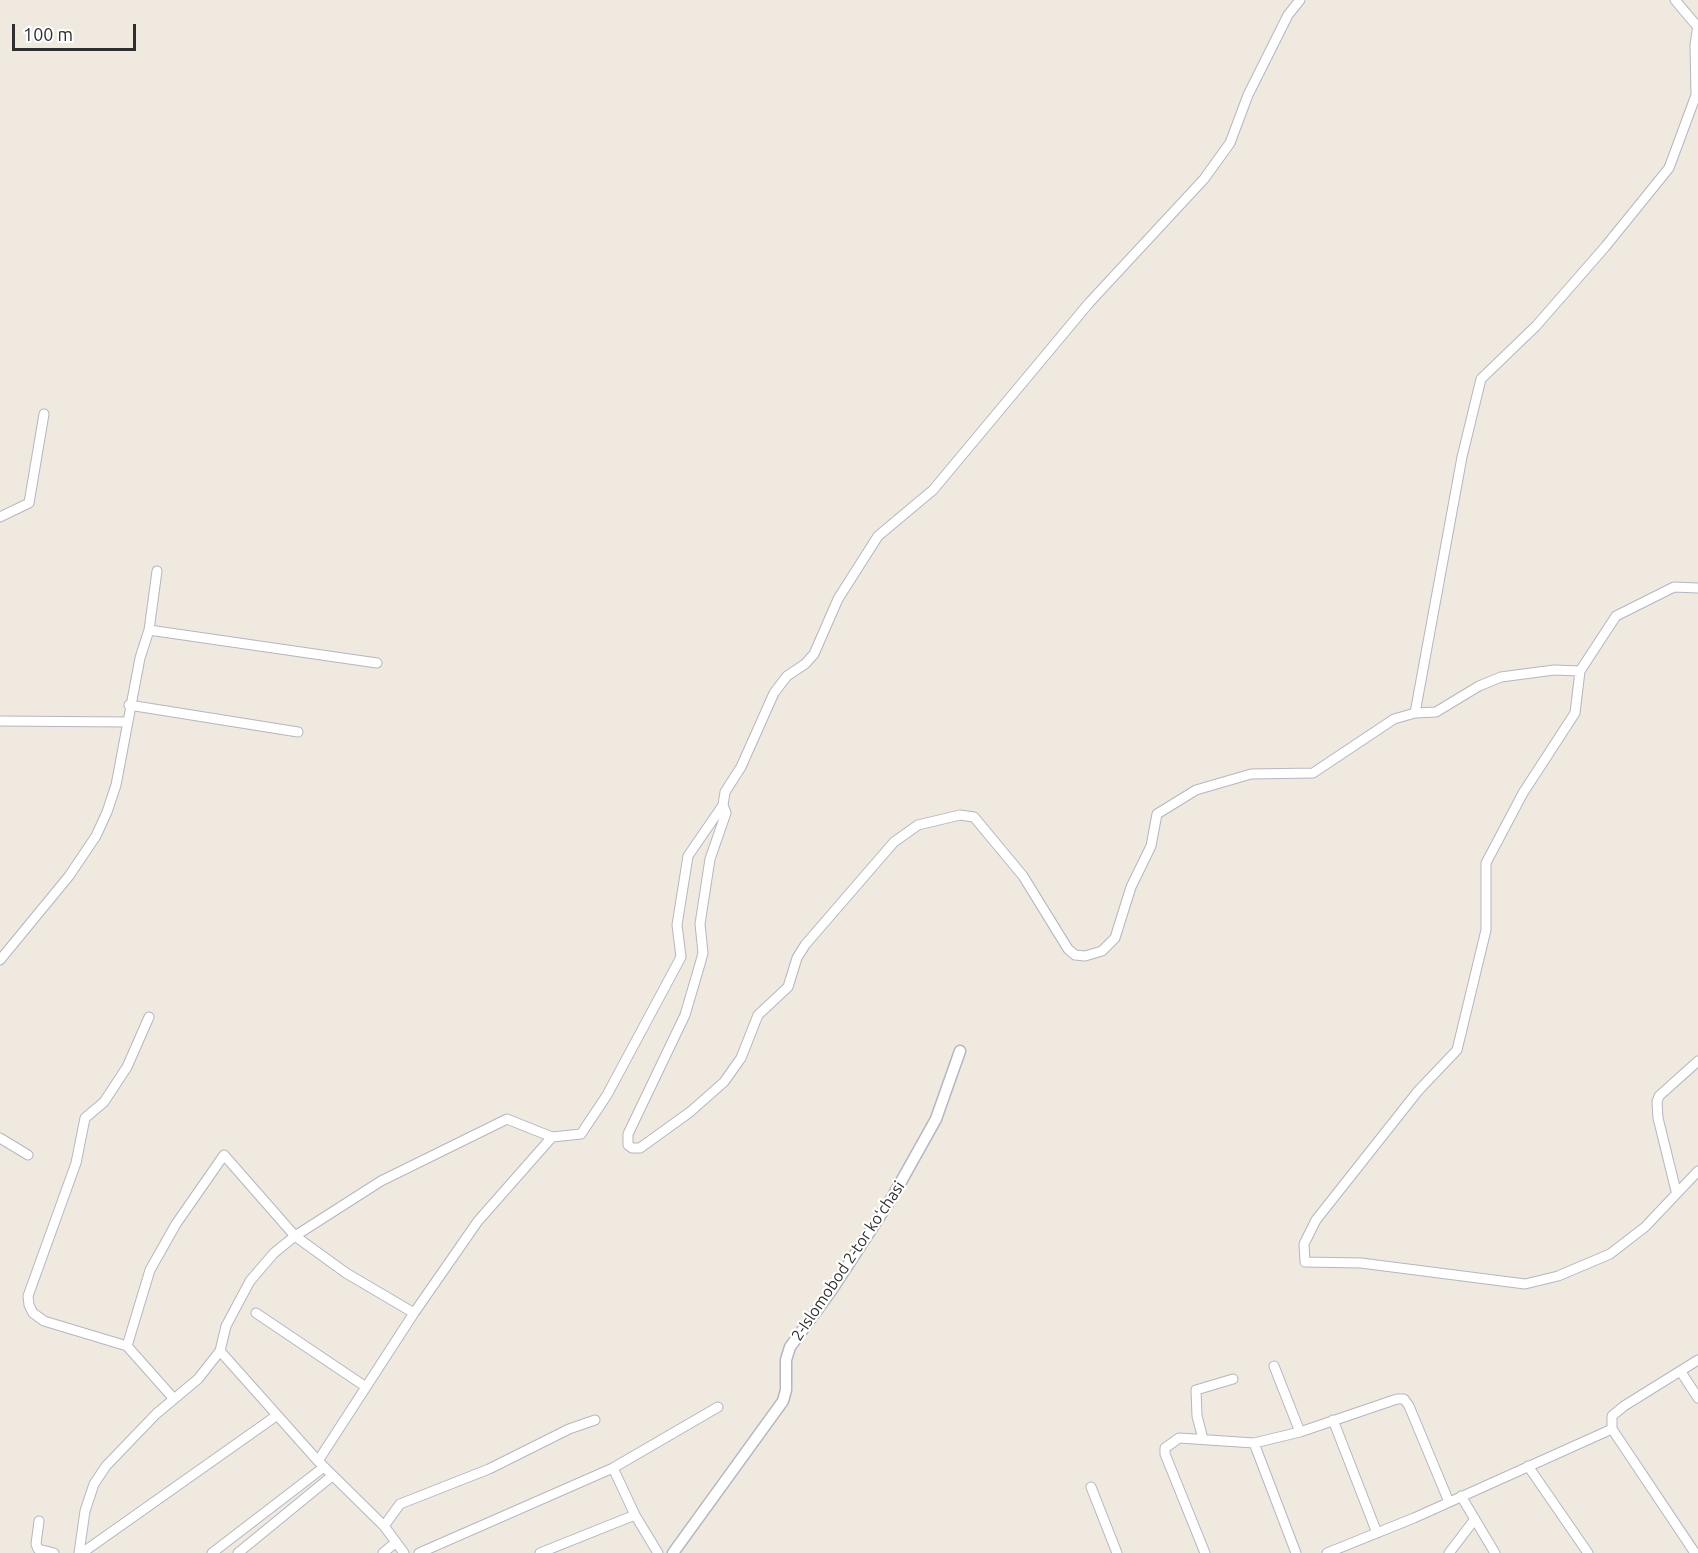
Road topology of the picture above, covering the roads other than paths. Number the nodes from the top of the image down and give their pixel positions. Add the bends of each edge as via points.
1 (1300, 0) edge
2 (1675, 0) edge
3 (1698, 25) edge
4 (1697, 86) edge
5 (44, 414) dead end
6 (0, 517) edge
7 (157, 571) dead end
8 (1698, 588) edge
9 (149, 630) junction
10 (377, 663) dead end
11 (1580, 671) junction
12 (129, 705) junction
13 (1415, 713) junction
14 (0, 721) edge
15 (126, 722) junction
16 (298, 732) dead end
17 (723, 805) junction
18 (0, 960) edge
19 (149, 1017) dead end
20 (960, 1051) dead end
21 (1698, 1061) edge
22 (552, 1137) junction
23 (0, 1138) edge
24 (28, 1155) dead end
25 (1698, 1171) edge
26 (1676, 1191) junction
27 (295, 1236) junction
28 (256, 1313) dead end
29 (414, 1313) junction
30 (127, 1346) junction
31 (220, 1351) junction
32 (1698, 1360) edge
33 (1274, 1366) dead end
34 (1681, 1372) junction
35 (1233, 1379) dead end
36 (366, 1387) junction
37 (1698, 1398) edge
38 (174, 1399) junction
39 (718, 1407) dead end
40 (276, 1416) junction
41 (596, 1420) dead end
42 (1333, 1420) junction
43 (1612, 1429) junction
44 (1300, 1432) junction
45 (1203, 1439) junction
46 (1254, 1443) junction
47 (321, 1464) junction
48 (1528, 1466) junction
49 (613, 1468) junction
50 (332, 1476) junction
51 (1091, 1487) dead end
52 (1461, 1496) junction
53 (1449, 1502) junction
54 (635, 1515) junction
55 (1475, 1519) junction
56 (39, 1521) dead end
57 (384, 1526) junction
58 (1377, 1533) junction
59 (395, 1543) junction
60 (54, 1553) edge
61 (80, 1553) edge
62 (212, 1553) edge
63 (238, 1553) edge
64 (383, 1553) edge
65 (404, 1553) edge
66 (419, 1553) edge
67 (540, 1553) edge
68 (658, 1553) edge
69 (673, 1553) edge
70 (1117, 1553) edge
71 (1204, 1553) edge
72 (1296, 1553) edge
73 (1327, 1553) edge
74 (1449, 1553) edge
75 (1495, 1553) edge
76 (1588, 1553) edge
77 (1695, 1553) edge

1 - 17 street via 1288,15 1248,95 1230,143 1204,180 1089,303 933,490 868,549 838,599 814,654 787,676 774,693 741,767 725,792
2 - 3 street
3 - 4 street
4 - 13 street via 1684,132 1659,182 1536,326 1480,379
5 - 6 street via 29,503
7 - 9 street
8 - 11 street via 1674,587 1616,616
9 - 10 street
9 - 12 street
11 - 13 street via 1554,669 1501,677 1436,712
11 - 26 street via 1575,713 1523,793 1486,862 1486,930 1457,1050 1418,1091 1316,1220 1304,1244 1305,1262 1361,1263 1525,1284 1558,1276 1610,1254 1645,1227
12 - 15 street
12 - 16 street
13 - 17 street via 1394,719 1313,773 1251,774 1196,790 1157,814 1151,846 1131,886 1115,938 1102,951 1085,956 1068,949 1023,876 974,817 960,815 905,832 805,945 788,987 758,1015 741,1058 724,1082 640,1148 632,1148 628,1145 628,1134 685,1015 703,953 700,924 710,858 726,813
14 - 15 street
15 - 18 street via 116,785 96,836 69,876
17 - 22 street via 688,856 677,924 681,957 607,1095 581,1134
19 - 30 street via 128,1067 104,1102 87,1114 83,1123 76,1163 28,1296 38,1317
20 - 69 street, 2-Islomobod 2-tor koʻchasi via 936,1119 893,1196 790,1347 783,1401
21 - 26 street via 1657,1102
22 - 27 street via 507,1119 381,1181
22 - 29 street via 478,1221
23 - 24 street
25 - 26 street
27 - 29 street via 346,1273
27 - 30 street via 224,1155 176,1224 150,1270
27 - 31 street via 250,1281 226,1326
28 - 36 street
29 - 36 street
30 - 38 street
31 - 38 street via 198,1379
31 - 40 street
32 - 34 street
33 - 44 street
34 - 37 street
34 - 43 street via 1612,1416
35 - 45 street via 1196,1390
36 - 47 street
38 - 61 street via 106,1466 94,1484 85,1511
39 - 49 street
40 - 47 street
40 - 61 street
41 - 57 street via 400,1504
42 - 44 street
42 - 53 street via 1397,1399 1407,1401
42 - 58 street
43 - 48 street
43 - 77 street
44 - 46 street
45 - 46 street
45 - 71 street via 1179,1438 1165,1448 1165,1455
46 - 72 street
47 - 50 street
47 - 62 street
48 - 52 street
48 - 76 street
49 - 54 street
49 - 66 street
50 - 57 street
50 - 63 street
51 - 70 street
52 - 53 street
52 - 55 street
53 - 58 street
54 - 67 street
54 - 68 street
55 - 74 street
55 - 75 street
56 - 60 street via 38,1549
57 - 59 street
58 - 73 street
59 - 64 street
59 - 65 street

